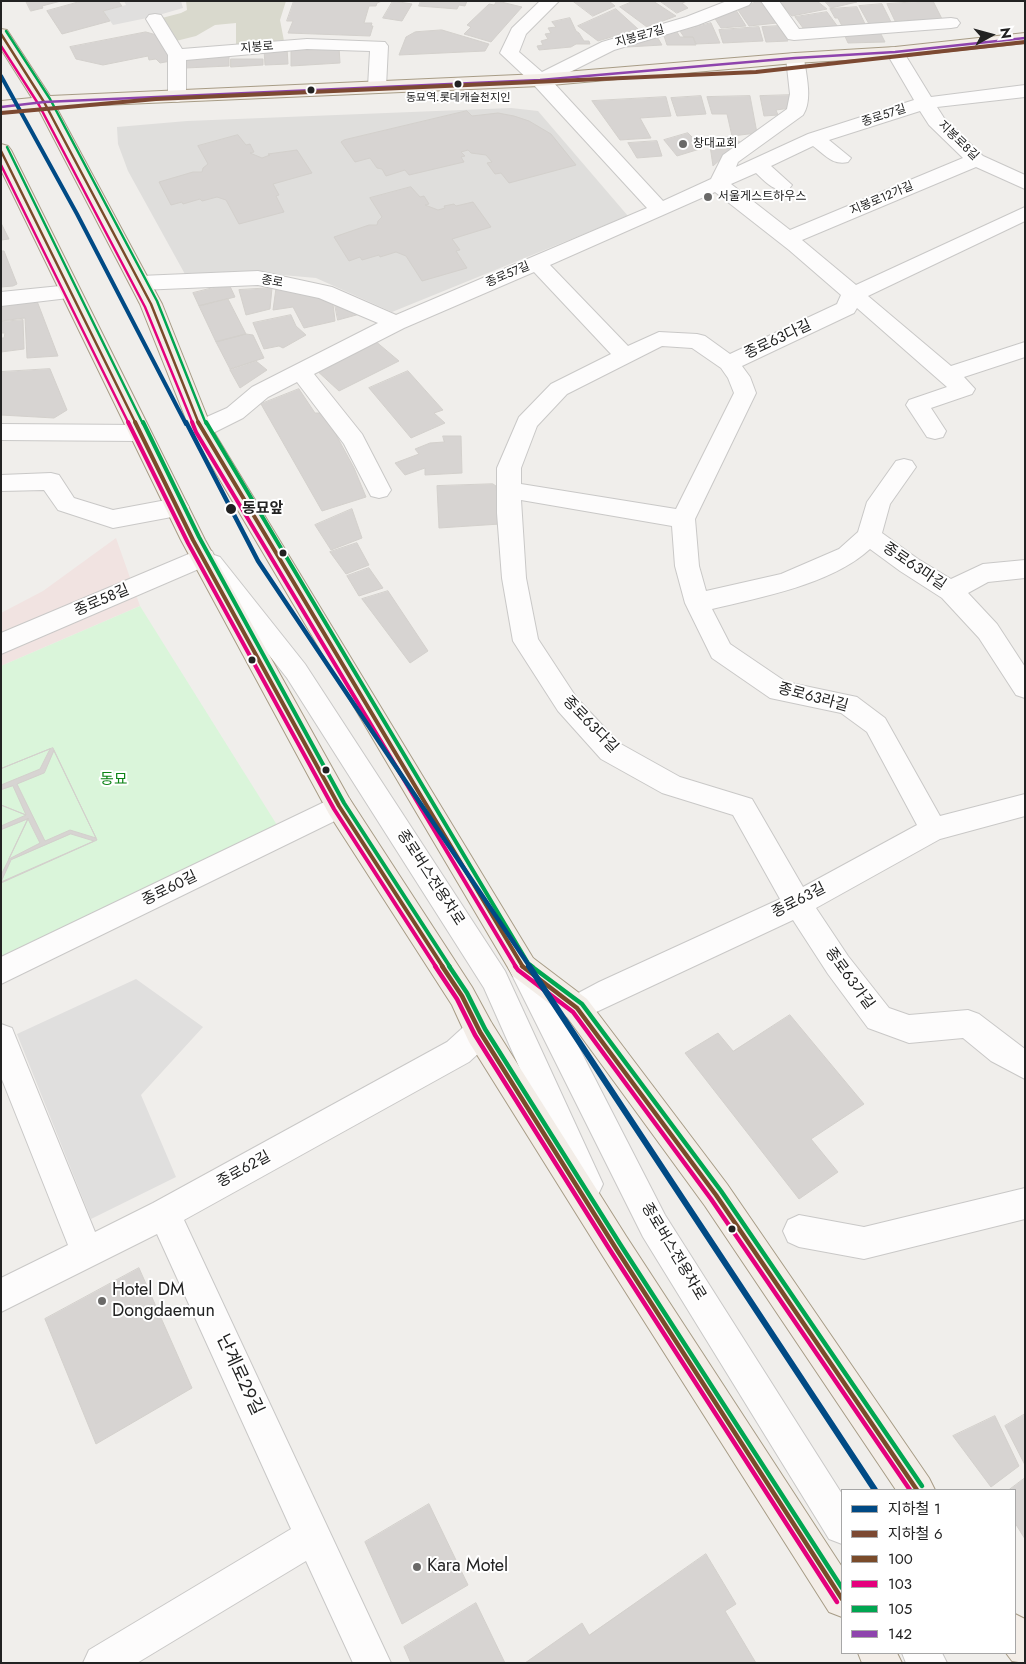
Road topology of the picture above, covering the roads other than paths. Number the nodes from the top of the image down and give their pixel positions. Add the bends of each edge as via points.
1 (743, 1) edge
2 (770, 1) edge
3 (542, 3) edge
4 (155, 20) dead end
5 (1, 34) edge
6 (1025, 38) edge
7 (962, 46) junction
8 (895, 52) junction
9 (177, 55) junction
10 (795, 58) junction
11 (540, 80) junction
12 (378, 87) junction
13 (1025, 91) edge
14 (177, 96) junction
15 (44, 102) junction
16 (925, 103) junction
17 (1, 107) edge
18 (815, 138) junction
19 (1, 150) edge
20 (841, 158) dead end
21 (976, 160) junction
22 (758, 165) junction
23 (1025, 183) edge
24 (718, 184) junction
25 (782, 185) dead end
26 (660, 210) junction
27 (1025, 213) edge
28 (788, 238) junction
29 (537, 263) junction
30 (140, 283) junction
31 (70, 292) junction
32 (852, 295) junction
33 (1, 299) edge
34 (396, 323) junction
35 (1025, 349) edge
36 (625, 356) junction
37 (729, 363) junction
38 (300, 371) junction
39 (948, 375) junction
40 (201, 429) junction
41 (935, 431) dead end
42 (1, 432) edge
43 (140, 433) junction
44 (904, 467) dead end
45 (1, 483) edge
46 (379, 490) dead end
47 (509, 490) junction
48 (177, 507) junction
49 (683, 519) junction
50 (869, 536) junction
51 (198, 548) junction
52 (1025, 569) edge
53 (951, 591) junction
54 (697, 603) junction
55 (1, 644) edge
56 (1025, 688) edge
57 (1025, 805) edge
58 (339, 806) junction
59 (933, 829) junction
60 (798, 904) junction
61 (523, 967) junction
62 (1, 971) edge
63 (577, 1008) junction
64 (480, 1032) junction
65 (1, 1038) edge
66 (1025, 1065) edge
67 (1025, 1203) edge
68 (164, 1214) junction
69 (799, 1231) dead end
70 (615, 1247) junction
71 (87, 1253) junction
72 (1, 1296) edge
73 (916, 1489) edge
74 (841, 1524) edge
75 (313, 1536) junction
76 (841, 1597) edge
77 (1016, 1634) edge
78 (1025, 1648) edge
79 (117, 1659) edge
80 (372, 1663) edge

1 - 11 street, 지봉로7길 via 692,21 608,46
2 - 7 street via 794,36 947,16
3 - 11 street via 518,32 509,53
4 - 9 street
5 - 15 main road
6 - 7 main road
7 - 8 main road
8 - 10 main road
8 - 16 street, 지봉로8길
9 - 12 street, 지봉로 via 307,44 379,46
9 - 14 street
10 - 11 main road
10 - 24 street via 799,94 796,111 730,159
11 - 12 main road
11 - 26 street
12 - 14 main road
13 - 16 street, 지봉로8길
14 - 15 main road
15 - 17 main road
15 - 30 main road
16 - 18 street, 종로57길
16 - 21 street, 지봉로8길 via 936,121
18 - 20 street
18 - 22 street, 종로57길
19 - 31 main road
21 - 23 street, 지봉로8길
21 - 28 street, 지봉로12가길
22 - 24 street, 종로57길
22 - 25 street
24 - 26 street, 종로57길
24 - 28 street
26 - 29 street, 종로57길
27 - 32 street
28 - 32 street
29 - 34 street, 종로57길
29 - 36 street
30 - 34 street, 종로 via 258,278 325,292
30 - 40 main road
31 - 33 street
31 - 43 main road
32 - 37 street, 종로63다길 via 846,308
32 - 39 street
34 - 38 street, 종로57길
35 - 39 street
36 - 37 street, 종로63다길 via 659,339 697,340
36 - 47 street, 종로63다길 via 559,389 527,423 509,468
37 - 49 street via 740,377 745,394
38 - 40 street, 종로57길 via 260,392 235,413
38 - 46 street via 354,440
39 - 41 street via 964,390 917,406
40 - 61 main road
42 - 43 street
43 - 48 main road
44 - 50 street, 종로63마길 via 880,502
45 - 48 street via 51,481 66,504 112,520
47 - 49 street
47 - 60 street, 종로63다길 via 514,578 526,640 567,704 610,751 672,785 742,807
48 - 51 main road
49 - 54 street, 종로63라길 via 687,566
50 - 53 street, 종로63마길
50 - 54 street via 848,555 786,582
51 - 55 street, 종로58길
51 - 58 main road
51 - 70 street, 종로버스전용차로 via 296,671 495,980
52 - 53 street, 종로63마길 via 983,573
53 - 56 street, 종로63마길 via 988,631
54 - 59 street, 종로63라길 via 721,651 779,691 848,704 876,725
57 - 59 street, 종로63길
58 - 62 street, 종로60길
58 - 64 main road via 462,996
59 - 60 street, 종로63길
60 - 63 street, 종로63길
60 - 66 street, 종로63가길 via 838,965 879,1018 909,1029 968,1024
61 - 63 main road
61 - 74 street, 종로버스전용차로 via 654,1226
63 - 73 main road via 716,1195
64 - 68 street, 종로62길 via 458,1052
64 - 70 main road
65 - 71 street
67 - 69 street via 864,1243
68 - 71 street, 종로62길
68 - 75 street, 난계로29길
70 - 76 main road
71 - 72 street, 종로62길
75 - 79 street
75 - 80 street, 난계로29길
77 - 78 main road

